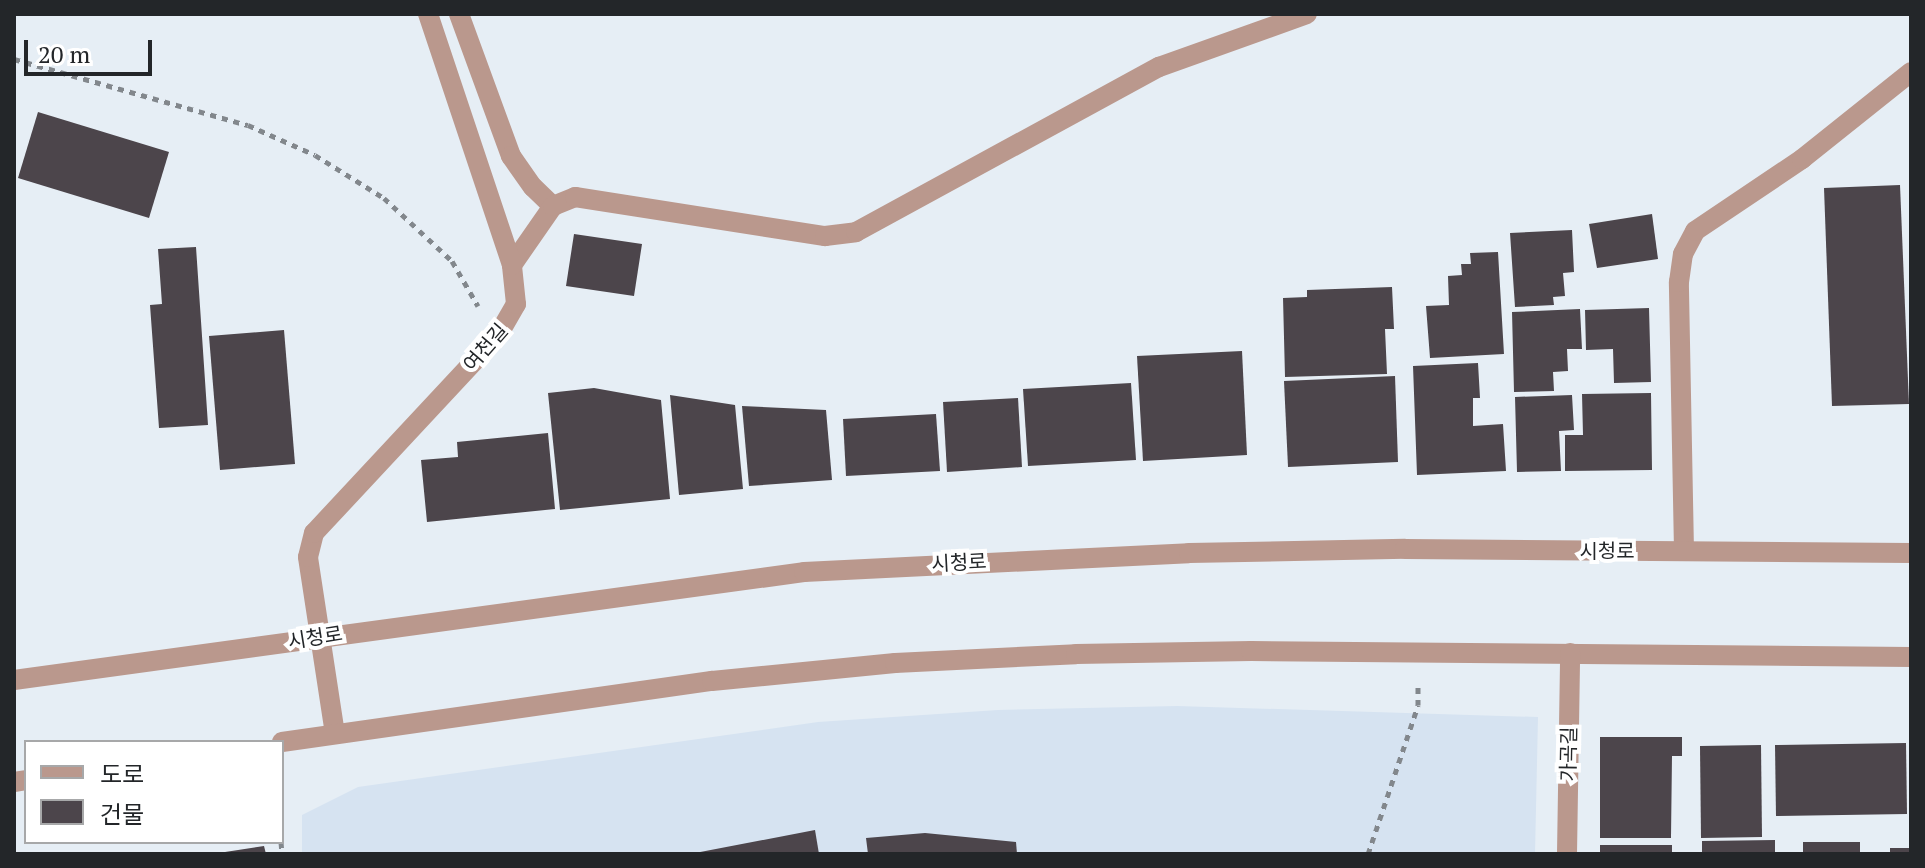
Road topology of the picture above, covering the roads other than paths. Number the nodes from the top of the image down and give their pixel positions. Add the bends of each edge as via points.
1 (428, 14) edge
2 (459, 14) edge
3 (1307, 14) edge
4 (1911, 72) edge
5 (553, 206) junction
6 (512, 265) junction
7 (1684, 551) junction
8 (1911, 553) edge
9 (318, 636) junction
10 (1570, 653) junction
11 (1911, 657) edge
12 (14, 680) edge
13 (335, 734) junction
14 (284, 742) edge
15 (1567, 854) edge

1 - 6 street, 여천길
2 - 5 street via 511,156
3 - 5 street via 1159,67 856,232 825,236 575,197
4 - 7 street via 1802,159 1695,231 1683,254 1679,282
5 - 6 street
6 - 9 street, 여천길 via 516,304 497,337 314,533 308,557
7 - 8 street, 시청로
7 - 9 street, 시청로 via 1189,553 851,569 707,583
9 - 12 street, 시청로
9 - 13 street, 여천길
10 - 11 street
10 - 13 street via 1219,652 895,663 712,681
10 - 15 street, 가곡길
13 - 14 street

